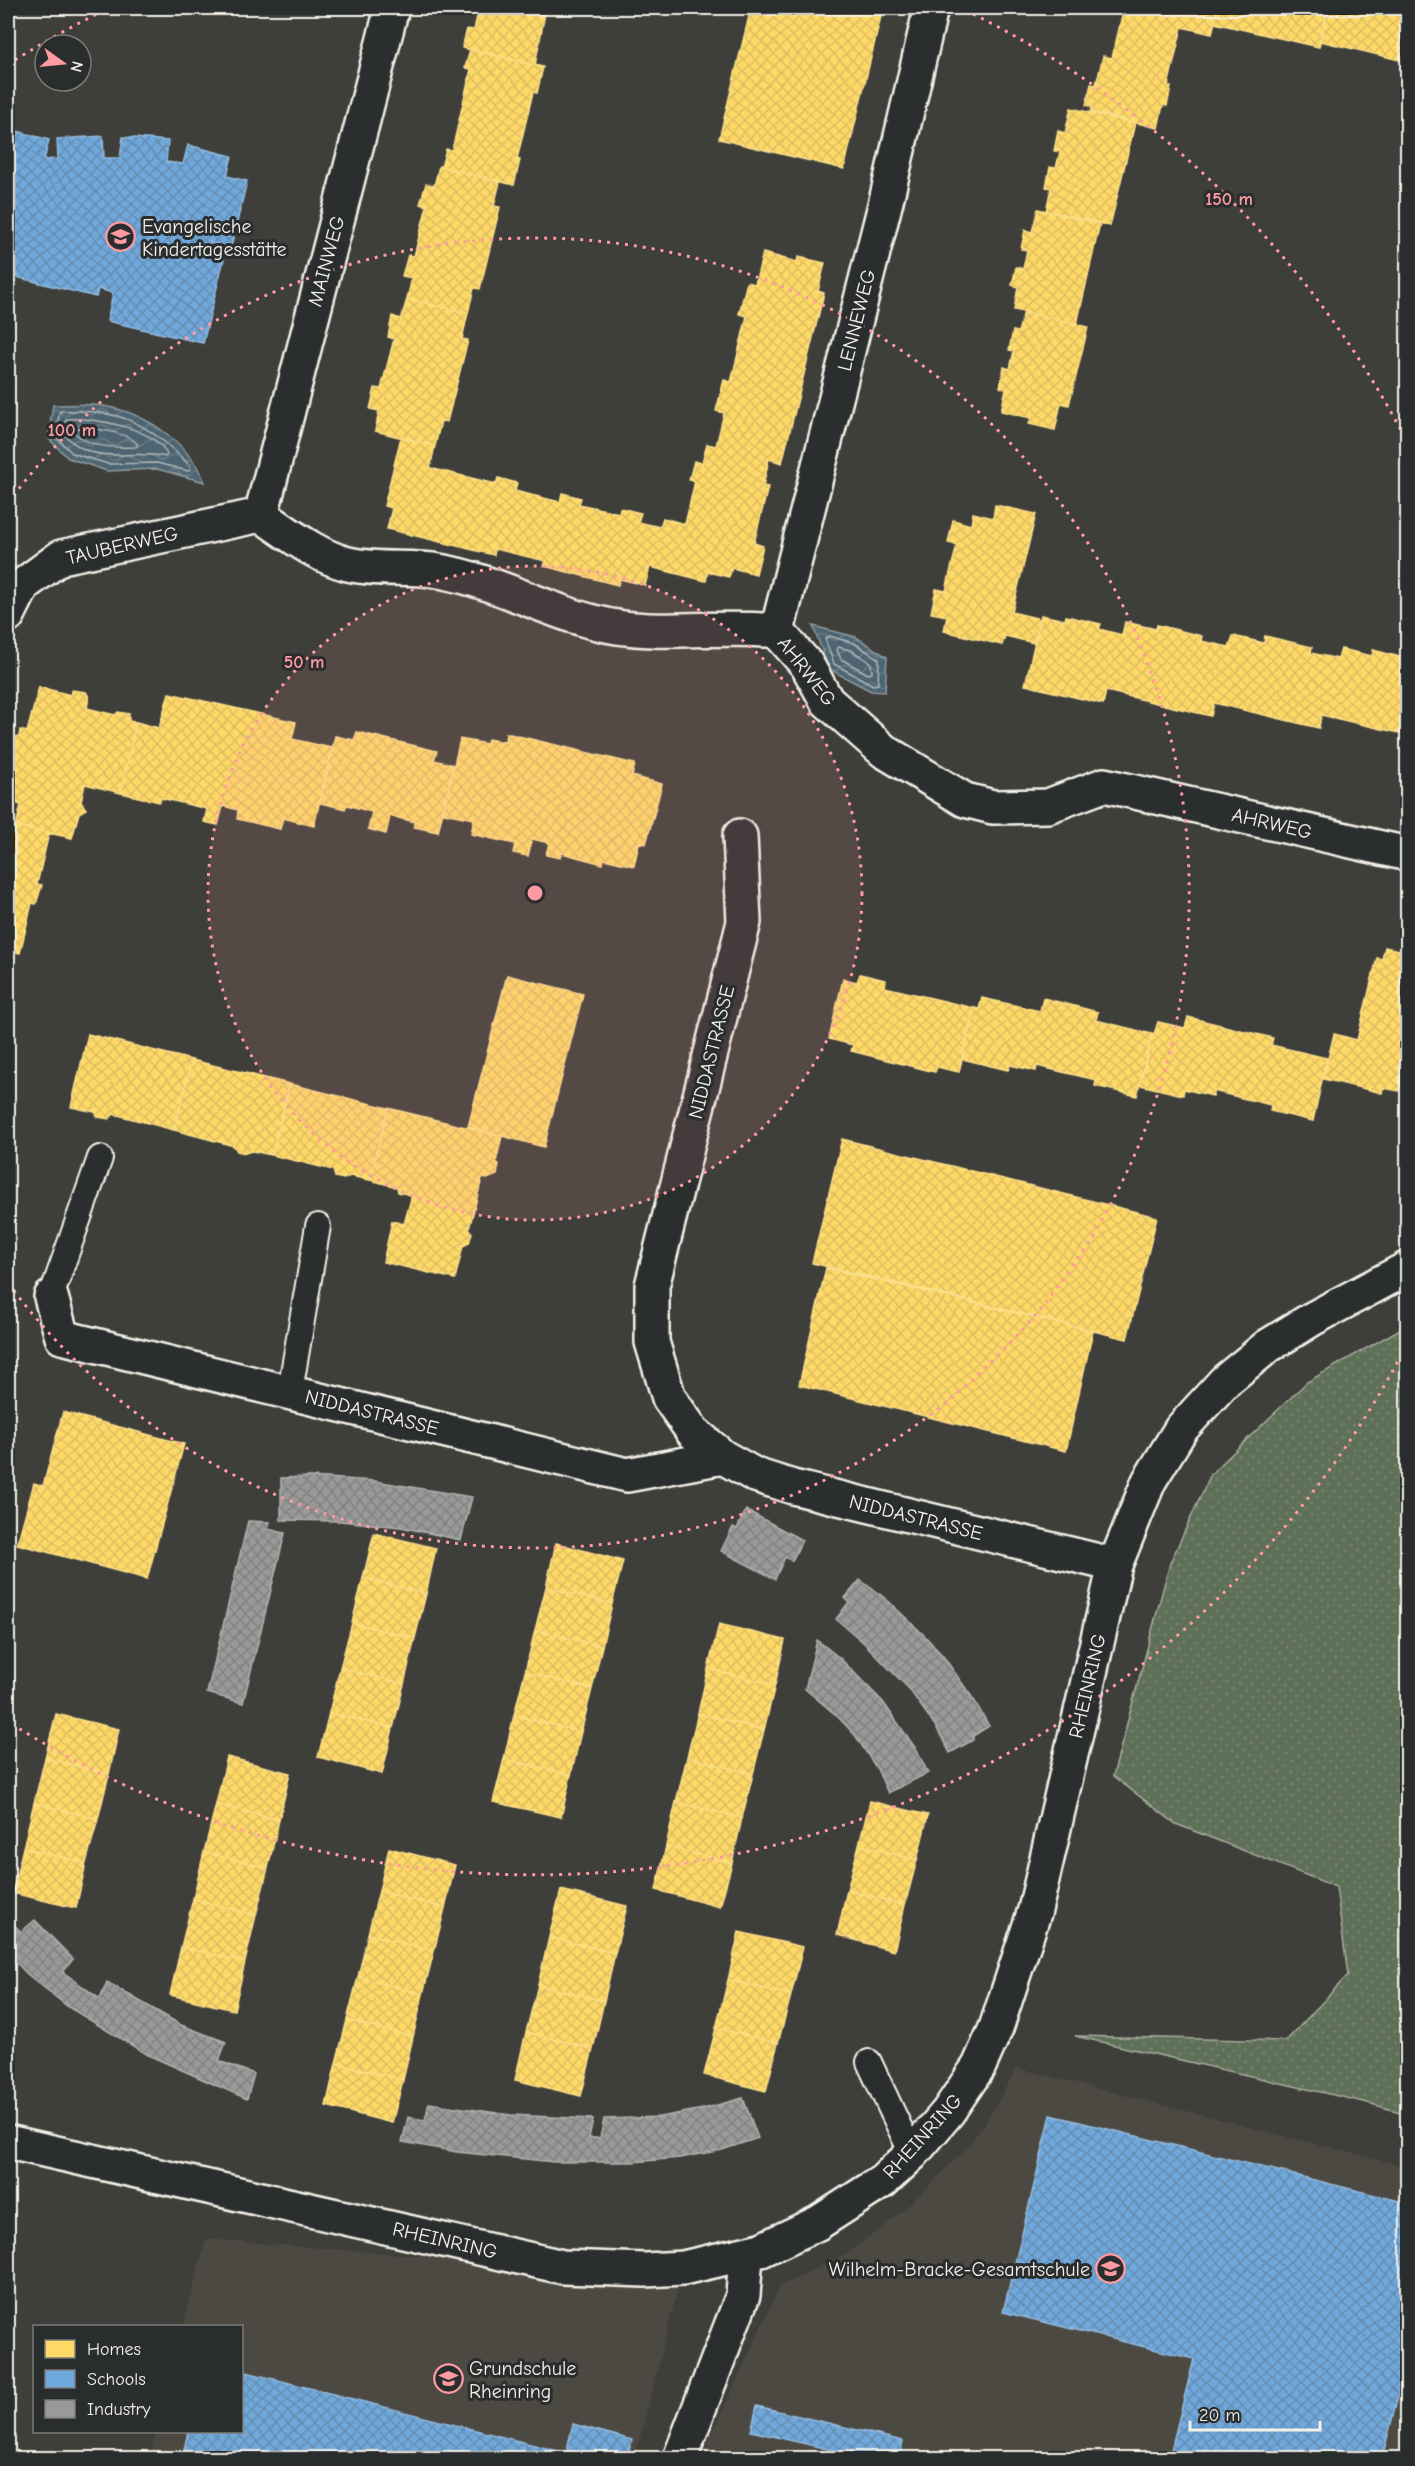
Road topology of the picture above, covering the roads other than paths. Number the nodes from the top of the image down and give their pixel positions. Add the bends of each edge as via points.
1 (392, 8) edge
2 (931, 8) edge
3 (261, 515) junction
4 (8, 615) edge
5 (777, 631) junction
6 (740, 836) dead end
7 (1407, 854) edge
8 (100, 1158) dead end
9 (318, 1226) dead end
10 (1407, 1268) edge
11 (51, 1297) joint
12 (290, 1391) junction
13 (723, 1457) junction
14 (1115, 1565) junction
15 (869, 2062) dead end
16 (8, 2142) edge
17 (912, 2154) junction
18 (746, 2254) junction
19 (680, 2458) edge

1 - 3 street, MAINWEG
2 - 5 street, LENNEWEG
3 - 4 street, TAUBERWEG via 61,557 23,585
3 - 5 street, AHRWEG via 312,550 348,564 438,571 491,583 575,617 618,627 693,632 748,628
5 - 7 street, AHRWEG via 807,665 827,701 884,751 965,800 993,807 1048,806 1104,784
6 - 13 street, NIDDASTRASSE via 744,922 652,1286 652,1342 669,1398 693,1432
8 - 11 lane
9 - 12 lane
10 - 14 street, RHEINRING via 1268,1346 1225,1381 1181,1429 1149,1481
11 - 12 street, NIDDASTRASSE via 62,1337
12 - 13 street, NIDDASTRASSE via 627,1475
13 - 14 street, NIDDASTRASSE via 755,1475 793,1487
14 - 17 street, RHEINRING via 1035,1910 996,2028 979,2066 948,2112
15 - 17 lane
16 - 18 street, RHEINRING via 563,2267 684,2268
17 - 18 street, RHEINRING via 883,2181 845,2207
18 - 19 street via 743,2295

